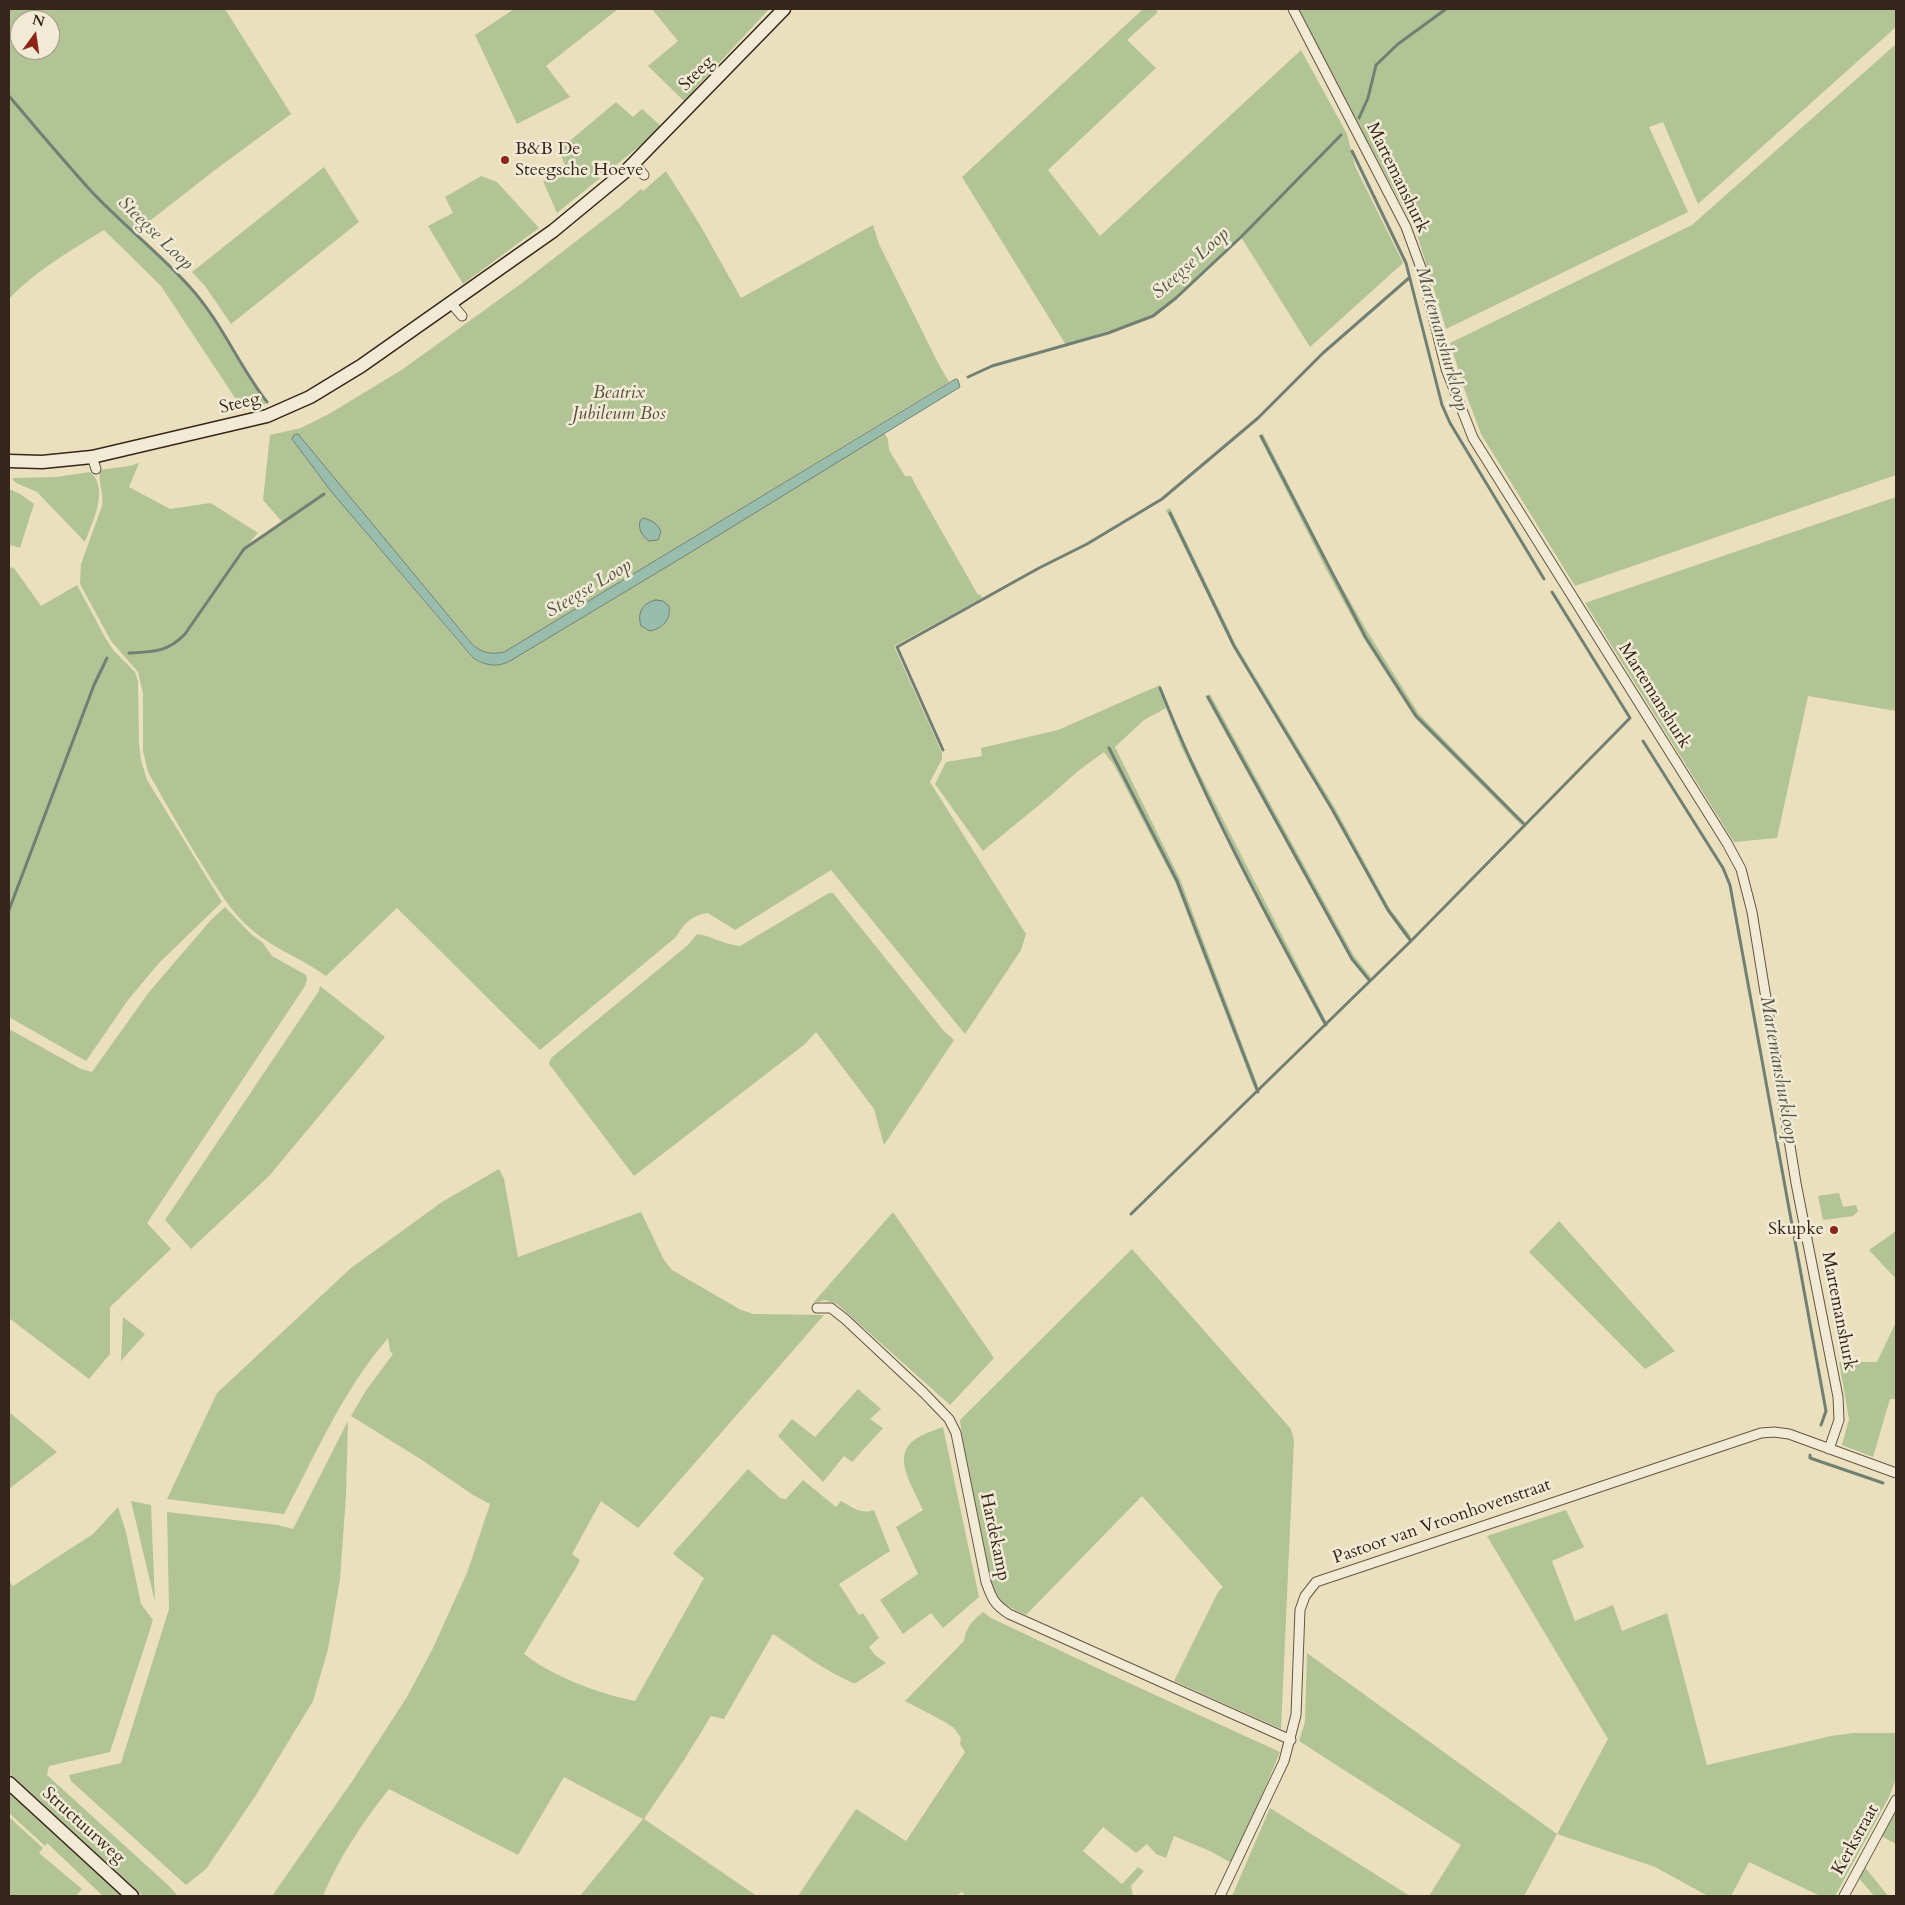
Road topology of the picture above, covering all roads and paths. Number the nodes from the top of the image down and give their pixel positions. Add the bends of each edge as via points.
1 (784, 9) edge
2 (1293, 9) edge
3 (634, 163) junction
4 (644, 175) dead end
5 (451, 303) junction
6 (462, 316) dead end
7 (9, 461) edge
8 (817, 1308) dead end
9 (1829, 1449) junction
10 (1896, 1473) edge
11 (1291, 1740) junction
12 (9, 1782) edge
13 (1896, 1800) edge
14 (132, 1896) edge
15 (1220, 1896) edge
16 (1844, 1896) edge

1 - 3 street, Steeg
2 - 9 street, Martemanshurk via 1406,227 1422,268 1446,369 1473,438 1741,869 1752,912 1796,1183 1838,1397 1839,1420
3 - 4 street
3 - 5 street, Steeg via 553,231
5 - 6 street
5 - 7 street, Steeg via 361,366 310,396 267,416 94,463
8 - 11 street, Hardekamp via 831,1308 845,1319 949,1419 956,1432 986,1582 997,1606
9 - 10 street, Pastoor van Vroonhovenstraat
9 - 11 street, Pastoor van Vroonhovenstraat via 1781,1432 1756,1434 1316,1582 1305,1596 1300,1610 1296,1715
11 - 15 street, Pastoor van Vroonhovenstraat
12 - 14 street, Structuurweg
13 - 16 street, Kerkstraat

